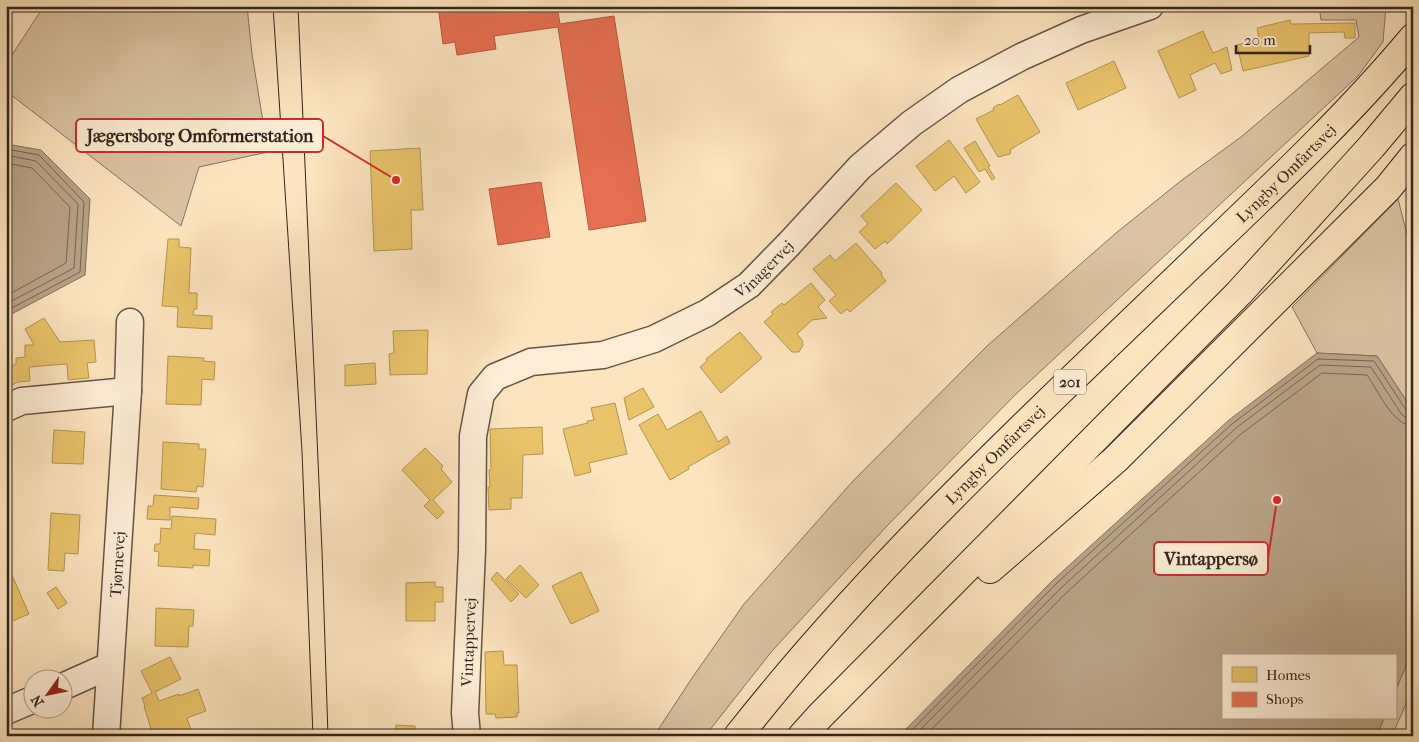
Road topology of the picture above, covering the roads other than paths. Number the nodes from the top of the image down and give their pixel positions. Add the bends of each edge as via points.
1 (1150, 6) edge
2 (1413, 38) edge
3 (1413, 97) edge
4 (1413, 157) edge
5 (130, 322) dead end
6 (128, 391) junction
7 (6, 408) edge
8 (472, 550) joint
9 (109, 666) junction
10 (72, 683) edge
11 (22, 704) edge
12 (6, 711) edge
13 (820, 716) junction
14 (106, 736) edge
15 (467, 736) edge
16 (738, 736) edge
17 (802, 736) edge

1 - 8 street, Vinagervej via 1072,34 959,90 912,123 860,167 749,286 706,313 654,339 603,355 531,362 495,377 481,394 473,436
2 - 16 highway, Lyngby Omfartsvej / 201 via 1290,171 968,481 872,580
3 - 13 highway via 1239,293
4 - 13 highway via 1388,188 1115,460
5 - 6 street, Tjørnevej
6 - 7 street via 22,401
6 - 9 street, Tjørnevej
8 - 15 street, Vintappervej via 465,713
9 - 10 street
9 - 14 street, Tjørnevej
11 - 12 street
13 - 17 highway

